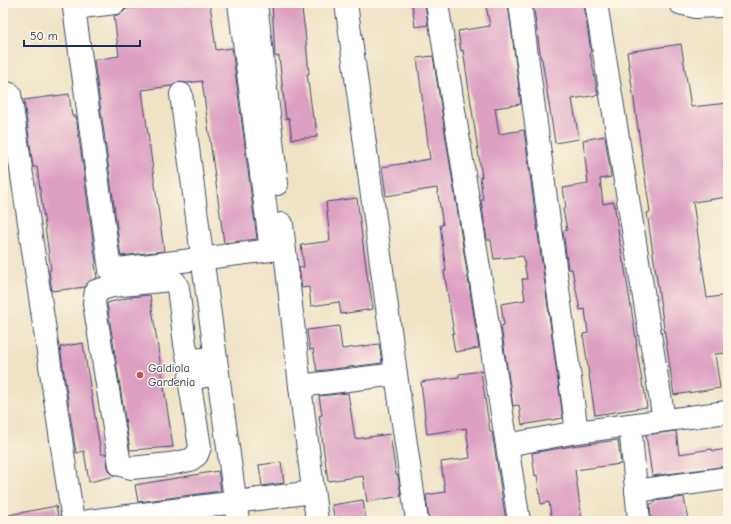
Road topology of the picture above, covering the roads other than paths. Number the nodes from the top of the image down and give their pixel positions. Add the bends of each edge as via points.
1 (115, 3) edge
2 (238, 3) edge
3 (256, 3) edge
4 (346, 3) edge
5 (437, 3) edge
6 (520, 3) edge
7 (596, 3) edge
8 (680, 3) edge
9 (728, 3) edge
10 (3, 92) edge
11 (181, 94) dead end
12 (203, 264) junction
13 (217, 366) junction
14 (396, 374) junction
15 (300, 386) junction
16 (727, 412) dead end
17 (664, 420) junction
18 (630, 425) junction
19 (577, 432) junction
20 (507, 445) junction
21 (728, 478) edge
22 (636, 491) junction
23 (313, 492) junction
24 (237, 511) edge
25 (167, 516) edge
26 (73, 521) edge
27 (89, 521) edge
28 (317, 521) edge
29 (416, 521) edge
30 (519, 521) edge
31 (639, 521) edge

1 - 12 street via 74,8 110,270
2 - 12 street via 271,250
3 - 15 street
4 - 14 street
5 - 20 street
6 - 19 street
7 - 17 street
8 - 9 street via 696,8
10 - 26 street via 10,94
11 - 12 street
12 - 13 street
13 - 13 street via 189,379 200,447 197,455 190,460 170,464 131,468 120,465 94,303 96,291 112,286 170,280 175,282 188,360
13 - 24 street
14 - 15 street
14 - 29 street
15 - 23 street
16 - 17 street
17 - 18 street
18 - 19 street
18 - 22 street
19 - 20 street
20 - 30 street
21 - 22 street
22 - 31 street
23 - 24 street
23 - 28 street
24 - 25 street
25 - 27 street

